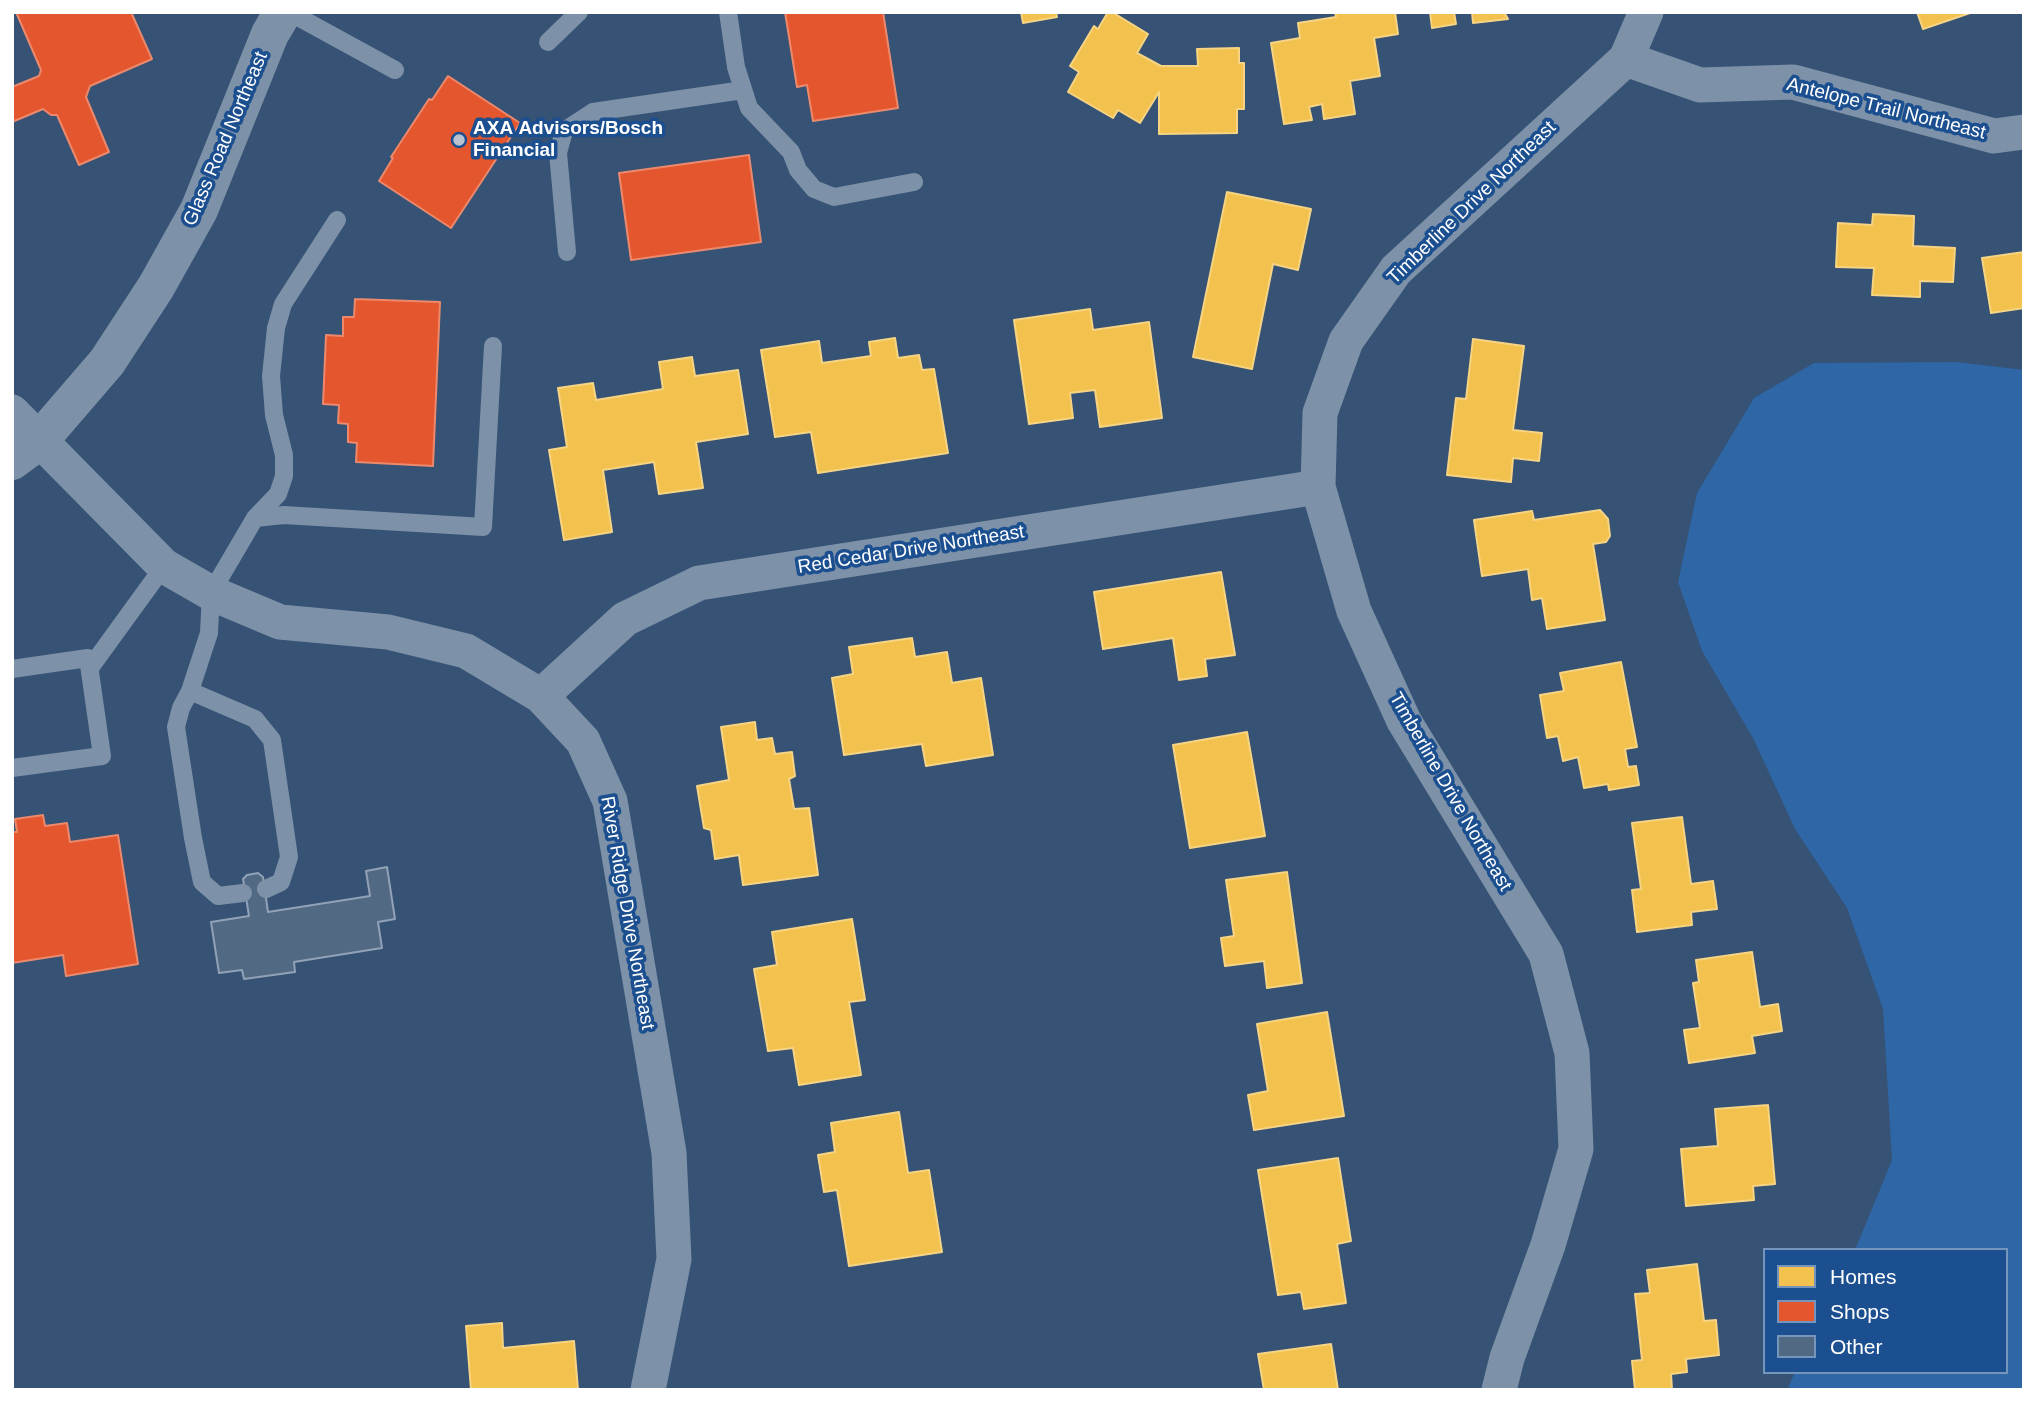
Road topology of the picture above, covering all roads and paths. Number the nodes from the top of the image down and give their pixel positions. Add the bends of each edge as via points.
1 (283, 12) edge
2 (289, 12) edge
3 (579, 12) edge
4 (728, 12) edge
5 (1646, 12) edge
6 (548, 41) dead end
7 (1626, 59) junction
8 (395, 70) dead end
9 (743, 90) junction
10 (2024, 132) edge
11 (914, 182) dead end
12 (337, 220) dead end
13 (567, 252) dead end
14 (493, 346) dead end
15 (12, 412) edge
16 (26, 451) edge
17 (1318, 487) junction
18 (255, 518) junction
19 (164, 566) junction
20 (211, 593) junction
21 (90, 668) junction
22 (12, 669) edge
23 (190, 691) junction
24 (541, 696) junction
25 (12, 768) edge
26 (266, 889) dead end
27 (243, 893) dead end
28 (648, 1390) edge
29 (1499, 1390) edge

1 - 16 street, Glass Road Northeast via 199,210 156,287 107,362
2 - 8 lane
3 - 6 lane
4 - 9 lane
5 - 7 street, Timberline Drive Northeast
7 - 10 street, Antelope Trail Northeast via 1700,85 1793,82 1994,136
7 - 17 street, Timberline Drive Northeast via 1396,270 1346,341 1320,413
9 - 11 lane via 749,108 791,152 798,170 814,189 834,197
9 - 13 lane via 593,113 564,131 558,153
12 - 18 lane via 283,304 276,328 271,376 284,476 278,494
14 - 18 lane via 483,527 284,515
15 - 16 street, River Ridge Drive Northeast
16 - 19 street, River Ridge Drive Northeast
17 - 24 street, Red Cedar Drive Northeast via 699,583 625,620
17 - 29 street, Timberline Drive Northeast via 1354,611 1404,721 1546,954 1572,1053 1576,1149
18 - 20 lane
19 - 20 street, River Ridge Drive Northeast
19 - 21 lane
20 - 23 lane via 209,632
20 - 24 street, River Ridge Drive Northeast via 280,622 388,632 466,651
21 - 22 lane via 88,658
21 - 25 lane via 102,756
23 - 26 lane via 254,719 272,740 289,857 281,882
23 - 27 lane via 176,727 202,882 218,896
24 - 28 street, River Ridge Drive Northeast via 583,741 610,801 669,1153 674,1259

